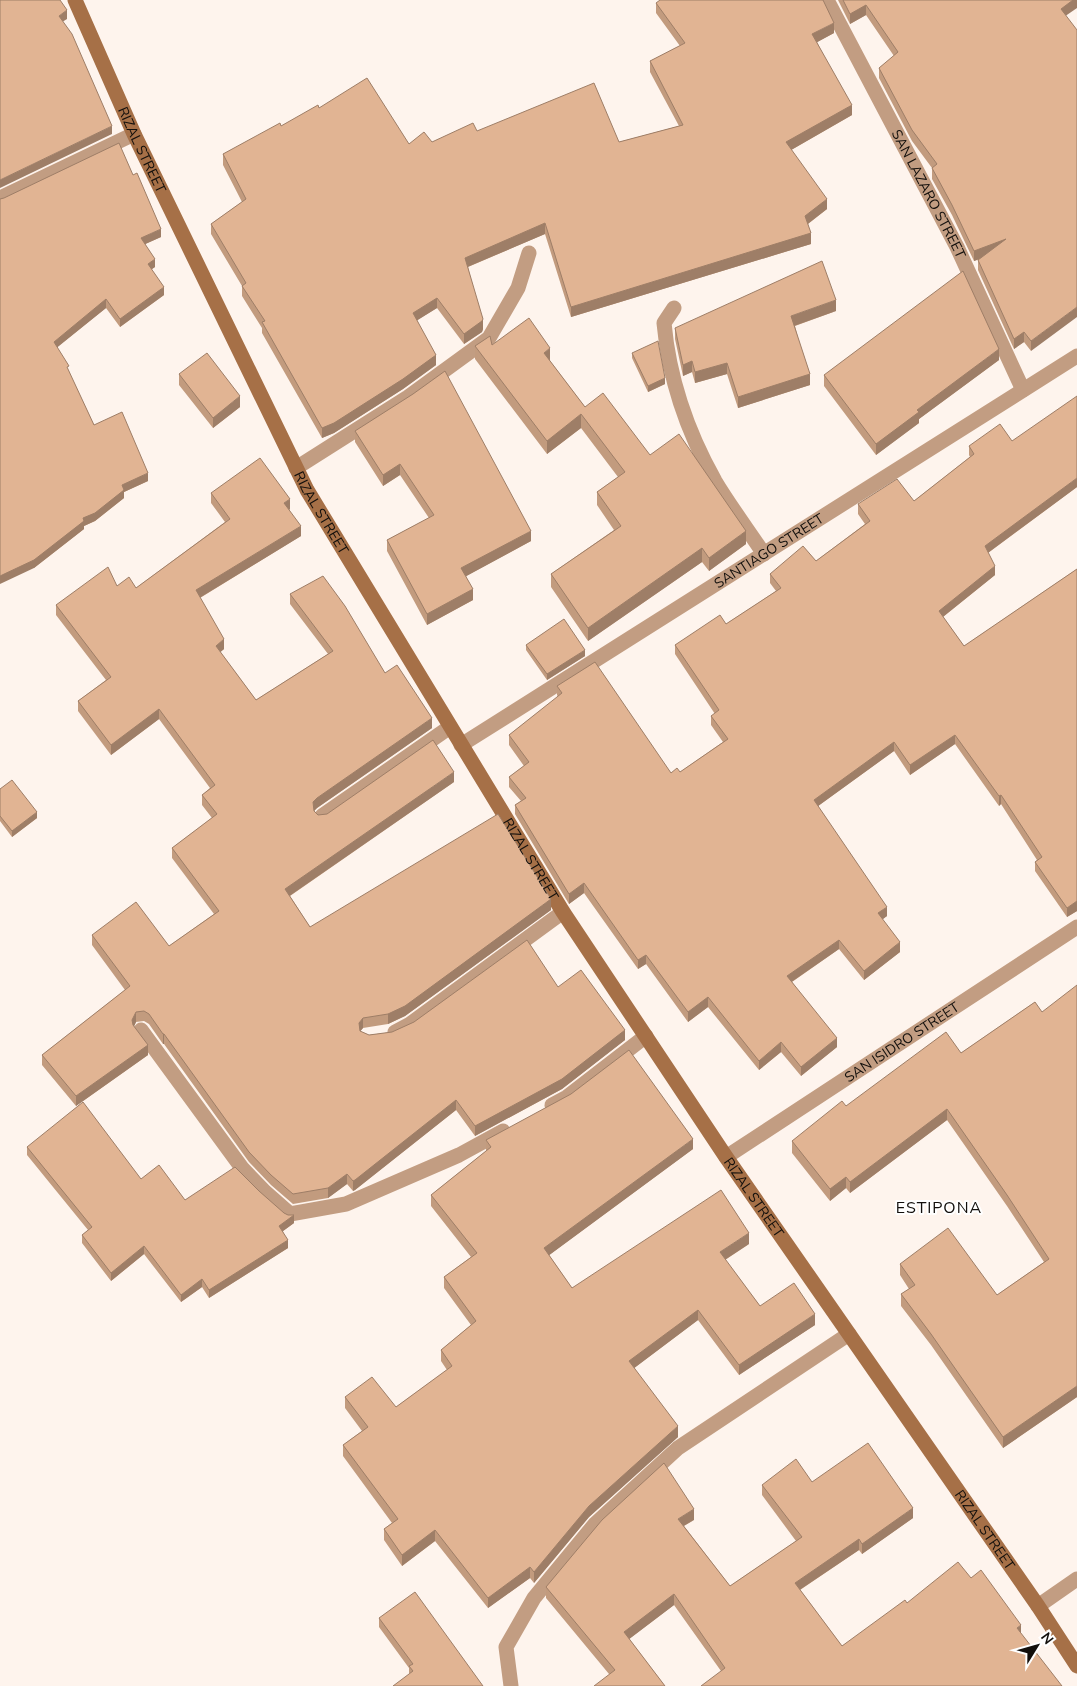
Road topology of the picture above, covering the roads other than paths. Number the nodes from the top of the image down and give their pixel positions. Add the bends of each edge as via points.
1 (75, 0) edge
2 (827, 0) edge
3 (134, 134) junction
4 (0, 198) edge
5 (529, 253) dead end
6 (674, 308) dead end
7 (1077, 356) edge
8 (1023, 390) junction
9 (296, 468) junction
10 (764, 554) junction
11 (450, 727) junction
12 (461, 745) junction
13 (322, 816) edge
14 (562, 912) junction
15 (1077, 927) edge
16 (141, 1030) edge
17 (384, 1034) edge
18 (646, 1036) junction
19 (542, 1110) edge
20 (517, 1124) edge
21 (726, 1157) junction
22 (849, 1334) junction
23 (1077, 1579) edge
24 (1038, 1606) junction
25 (1077, 1666) edge
26 (510, 1686) edge

1 - 3 main road, RIZAL STREET
2 - 8 street, SAN LAZARO STREET via 957,247
3 - 4 street
3 - 9 main road, RIZAL STREET
5 - 9 street via 518,288 489,338 408,397
6 - 10 street via 664,322 666,349 689,429 716,482
7 - 8 street, SANTIAGO STREET
8 - 10 street, SANTIAGO STREET
9 - 11 main road, RIZAL STREET
10 - 12 street, SANTIAGO STREET
11 - 12 main road, RIZAL STREET
11 - 13 street
12 - 14 main road, RIZAL STREET
14 - 17 street via 410,1024 391,1034
14 - 18 main road, RIZAL STREET
15 - 21 street, SAN ISIDRO STREET
16 - 20 street via 242,1168 290,1214 346,1204 459,1155
18 - 19 street via 568,1097
18 - 21 main road, RIZAL STREET
21 - 22 main road, RIZAL STREET
22 - 24 main road, RIZAL STREET
22 - 26 street via 678,1448 595,1524 534,1598 506,1647
23 - 24 street
24 - 25 main road, RIZAL STREET

